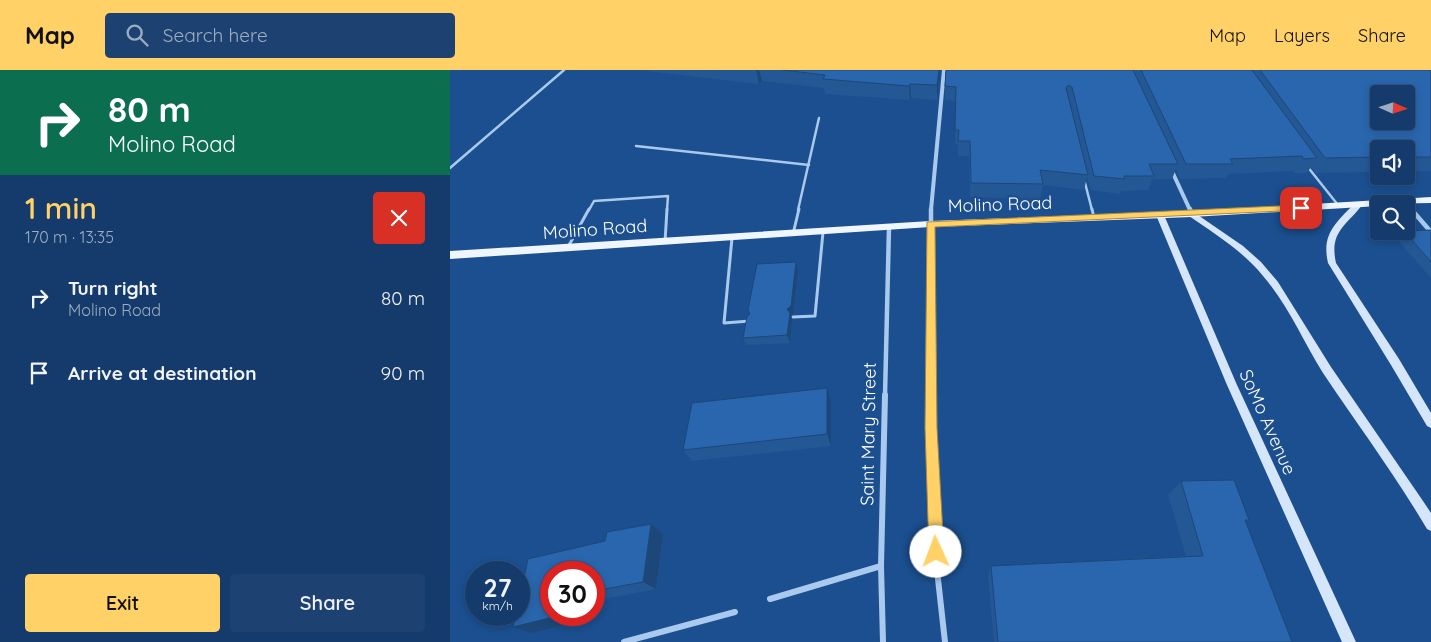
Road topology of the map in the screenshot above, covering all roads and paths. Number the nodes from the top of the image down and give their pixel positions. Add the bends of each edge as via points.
1 (564, 70) edge
2 (944, 70) edge
3 (819, 118) dead end
4 (636, 146) dead end
5 (1168, 161) edge
6 (1305, 164) edge
7 (808, 165) junction
8 (450, 168) edge
9 (1083, 174) edge
10 (1431, 200) edge
11 (1415, 202) edge
12 (1359, 204) junction
13 (1370, 204) edge
14 (1338, 206) junction
15 (1415, 213) edge
16 (1192, 214) junction
17 (1160, 215) junction
18 (1094, 218) junction
19 (930, 224) junction
20 (889, 227) junction
21 (823, 232) junction
22 (1431, 232) edge
23 (793, 234) junction
24 (732, 238) junction
25 (665, 242) junction
26 (568, 248) junction
27 (450, 255) edge
28 (793, 317) dead end
29 (750, 321) edge
30 (1431, 424) edge
31 (1431, 525) edge
32 (881, 566) junction
33 (770, 599) dead end
34 (735, 612) dead end
35 (624, 642) edge
36 (883, 642) edge
37 (945, 642) edge
38 (1349, 642) edge

1 - 8 lane
2 - 19 street
3 - 7 lane
4 - 7 lane
5 - 16 street
6 - 14 lane
7 - 23 lane
9 - 18 lane
10 - 11 main road, Molino Road
12 - 13 main road, Molino Road
12 - 14 main road, Molino Road
12 - 30 main road via 1329,240 1332,263 1396,362
14 - 16 main road, Molino Road
15 - 22 street
16 - 17 main road, Molino Road
16 - 31 main road via 1236,245 1266,273
17 - 18 main road, Molino Road
17 - 38 main road, SoMo Avenue via 1232,385
18 - 19 main road, Molino Road
19 - 20 main road, Molino Road
19 - 37 street via 931,428 937,570
20 - 21 main road, Molino Road
20 - 32 street, Saint Mary Street
21 - 23 main road, Molino Road
21 - 28 lane via 815,316
23 - 24 main road, Molino Road
24 - 25 main road, Molino Road
24 - 29 lane via 724,323
25 - 26 main road, Molino Road
25 - 26 lane via 668,196 594,201
26 - 27 main road, Molino Road
32 - 33 street
32 - 36 street, Saint Mary Street
34 - 35 street

